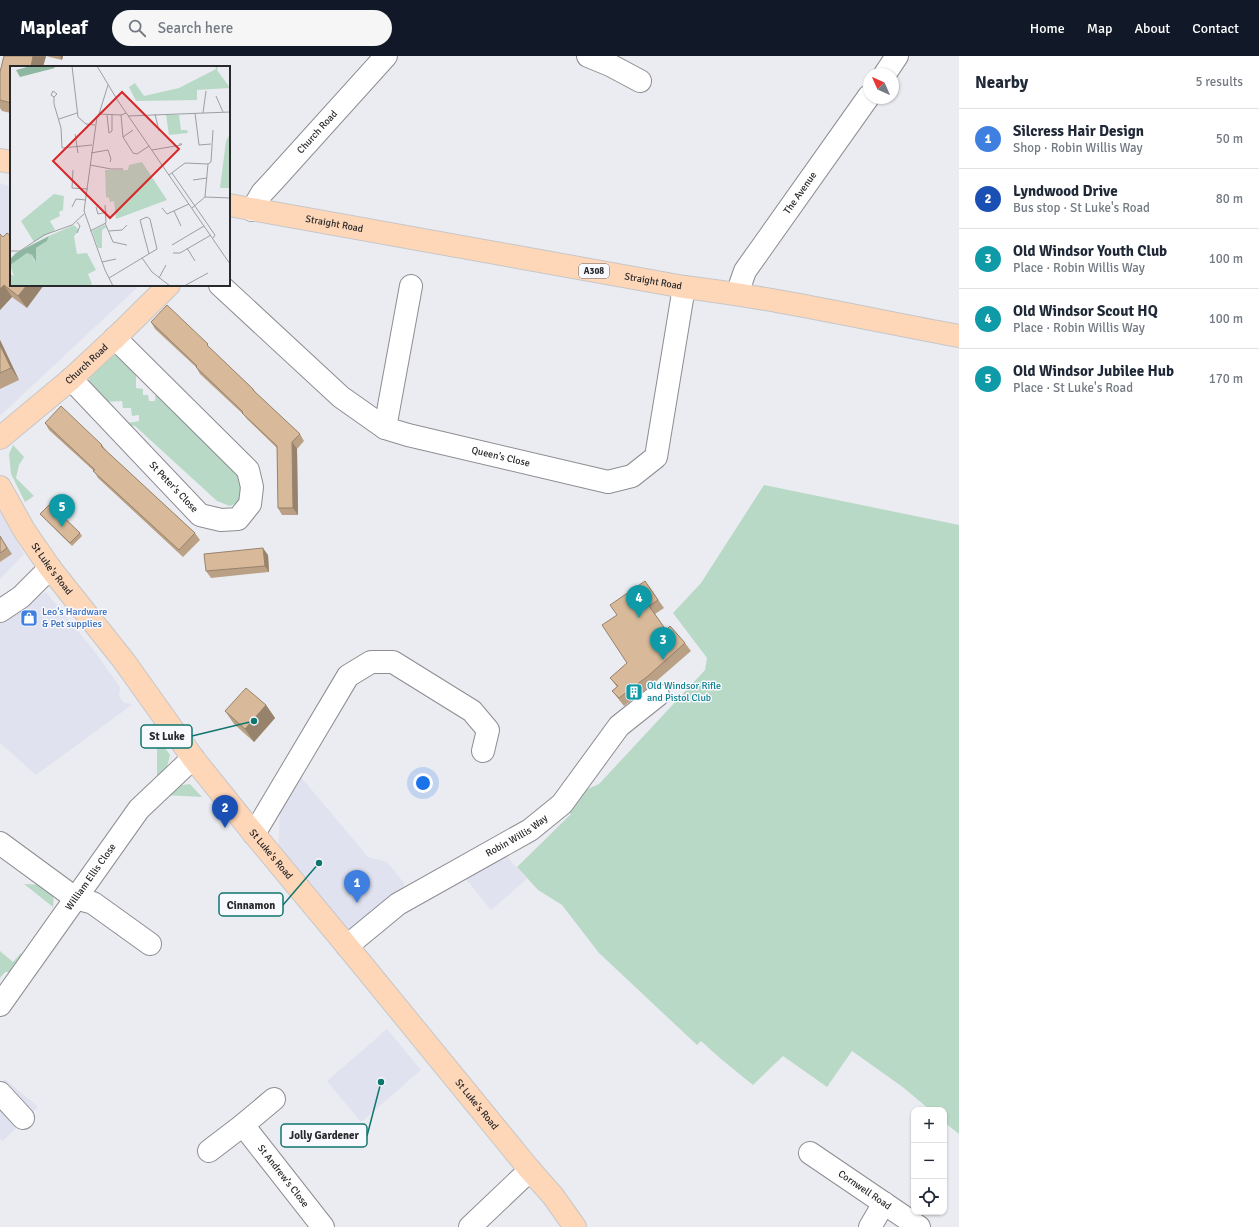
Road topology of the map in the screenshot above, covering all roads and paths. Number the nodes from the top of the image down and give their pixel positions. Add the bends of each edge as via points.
1 (386, 56) edge
2 (588, 56) edge
3 (898, 56) edge
4 (889, 68) edge
5 (640, 81) dead end
6 (863, 104) edge
7 (0, 160) edge
8 (10, 162) edge
9 (230, 205) edge
10 (252, 210) junction
11 (168, 286) edge
12 (221, 286) edge
13 (411, 286) dead end
14 (684, 287) junction
15 (737, 294) junction
16 (959, 336) edge
17 (115, 338) junction
18 (71, 379) junction
19 (385, 428) junction
20 (0, 438) edge
21 (0, 487) edge
22 (50, 568) junction
23 (0, 611) edge
24 (658, 695) dead end
25 (483, 751) dead end
26 (193, 758) junction
27 (254, 834) junction
28 (0, 843) edge
29 (75, 898) junction
30 (150, 944) dead end
31 (347, 946) junction
32 (0, 1005) edge
33 (0, 1093) edge
34 (274, 1099) dead end
35 (23, 1118) dead end
36 (243, 1125) junction
37 (209, 1151) dead end
38 (810, 1153) dead end
39 (530, 1170) junction
40 (884, 1203) junction
41 (323, 1227) edge
42 (470, 1227) edge
43 (575, 1227) edge
44 (870, 1227) edge
45 (919, 1227) edge

1 - 10 street, Church Road via 275,178
2 - 5 street
3 - 4 street
6 - 15 street, The Avenue via 745,272
7 - 8 main road
9 - 10 main road, Straight Road / A308
10 - 14 main road, Straight Road / A308
11 - 17 main road, Church Road
12 - 19 street, Queen's Close via 341,397
13 - 19 street
14 - 15 main road, Straight Road / A308
14 - 19 street, Queen's Close via 656,457 632,476 608,482
15 - 16 main road, Straight Road / A308
17 - 18 main road, Church Road
17 - 18 street, St Peter's Close via 248,470 252,487 250,504 238,519 221,520 200,515
18 - 20 main road, Church Road
21 - 22 main road, St Luke's Road via 24,530
22 - 23 street via 21,597
22 - 26 main road, St Luke's Road via 124,661
24 - 31 street, Robin Willis Way via 619,726 562,804 530,830 398,904
25 - 27 street via 488,730 472,712 393,662 371,662 348,676
26 - 27 main road, St Luke's Road
26 - 29 street, William Ellis Close via 139,809
27 - 31 main road, St Luke's Road
28 - 29 street
29 - 30 street via 92,903
29 - 32 street, William Ellis Close
31 - 39 main road, St Luke's Road
33 - 35 street
34 - 36 street
36 - 37 street
36 - 41 street, St Andrew's Close
38 - 40 street, Cornwell Road
39 - 42 street
39 - 43 main road, St Luke's Road
40 - 44 street
40 - 45 street, Cornwell Road

